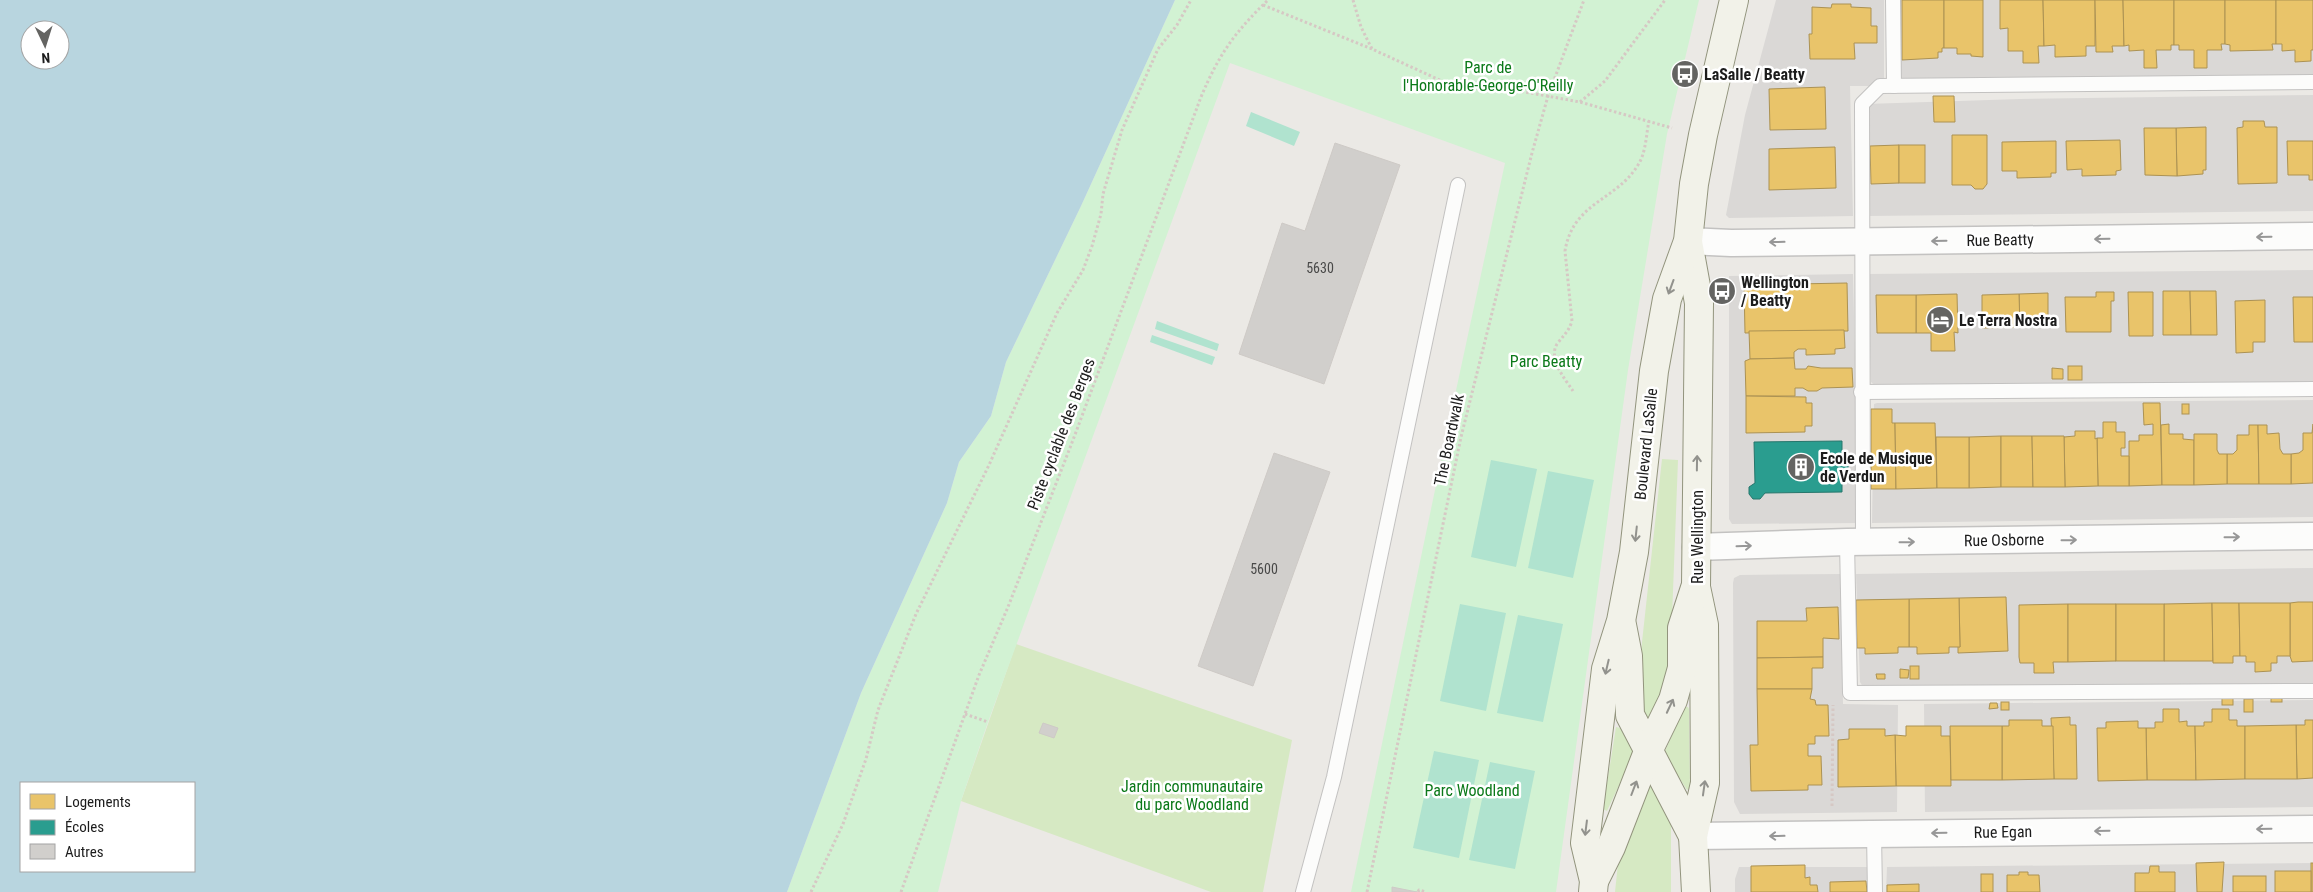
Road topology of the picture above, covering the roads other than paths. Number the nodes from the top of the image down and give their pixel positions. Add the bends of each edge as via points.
1 (1734, 0) edge
2 (1893, 0) edge
3 (2313, 82) edge
4 (1894, 86) junction
5 (1458, 185) dead end
6 (2313, 236) edge
7 (1688, 241) junction
8 (1863, 242) junction
9 (2313, 389) edge
10 (1861, 392) junction
11 (2313, 536) edge
12 (1855, 542) junction
13 (1696, 547) junction
14 (1696, 587) junction
15 (1621, 621) junction
16 (2313, 691) edge
17 (1649, 749) junction
18 (2313, 829) edge
19 (1874, 834) junction
20 (1693, 836) junction
21 (1594, 887) edge
22 (1303, 892) edge
23 (1696, 892) edge
24 (1875, 892) edge

1 - 7 main road, Boulevard LaSalle via 1702,135
2 - 4 lane
3 - 4 lane
4 - 8 lane via 1880,86 1862,104
5 - 22 lane via 1334,777
6 -> 8 street, Rue Beatty
8 -> 7 street, Rue Beatty
13 -> 7 main road, Rue Wellington via 1699,303
7 -> 15 main road, Boulevard LaSalle via 1667,299 1654,371 1634,552
8 - 10 lane
9 - 10 lane
10 - 12 lane
12 -> 11 street, Rue Osborne
13 -> 12 street, Rue Osborne
12 - 16 lane via 1850,693
13 - 14 main road, Rue Wellington
17 -> 14 main road via 1673,700 1682,668 1682,628
20 -> 14 main road, Rue Wellington via 1705,783 1704,625
15 - 17 main road via 1628,656 1630,715
15 -> 21 main road, Boulevard LaSalle via 1606,669 1585,842
17 - 20 main road
21 -> 17 main road
18 -> 19 street, Rue Egan
19 -> 20 street, Rue Egan
19 - 24 lane
20 - 23 main road, Rue Wellington

